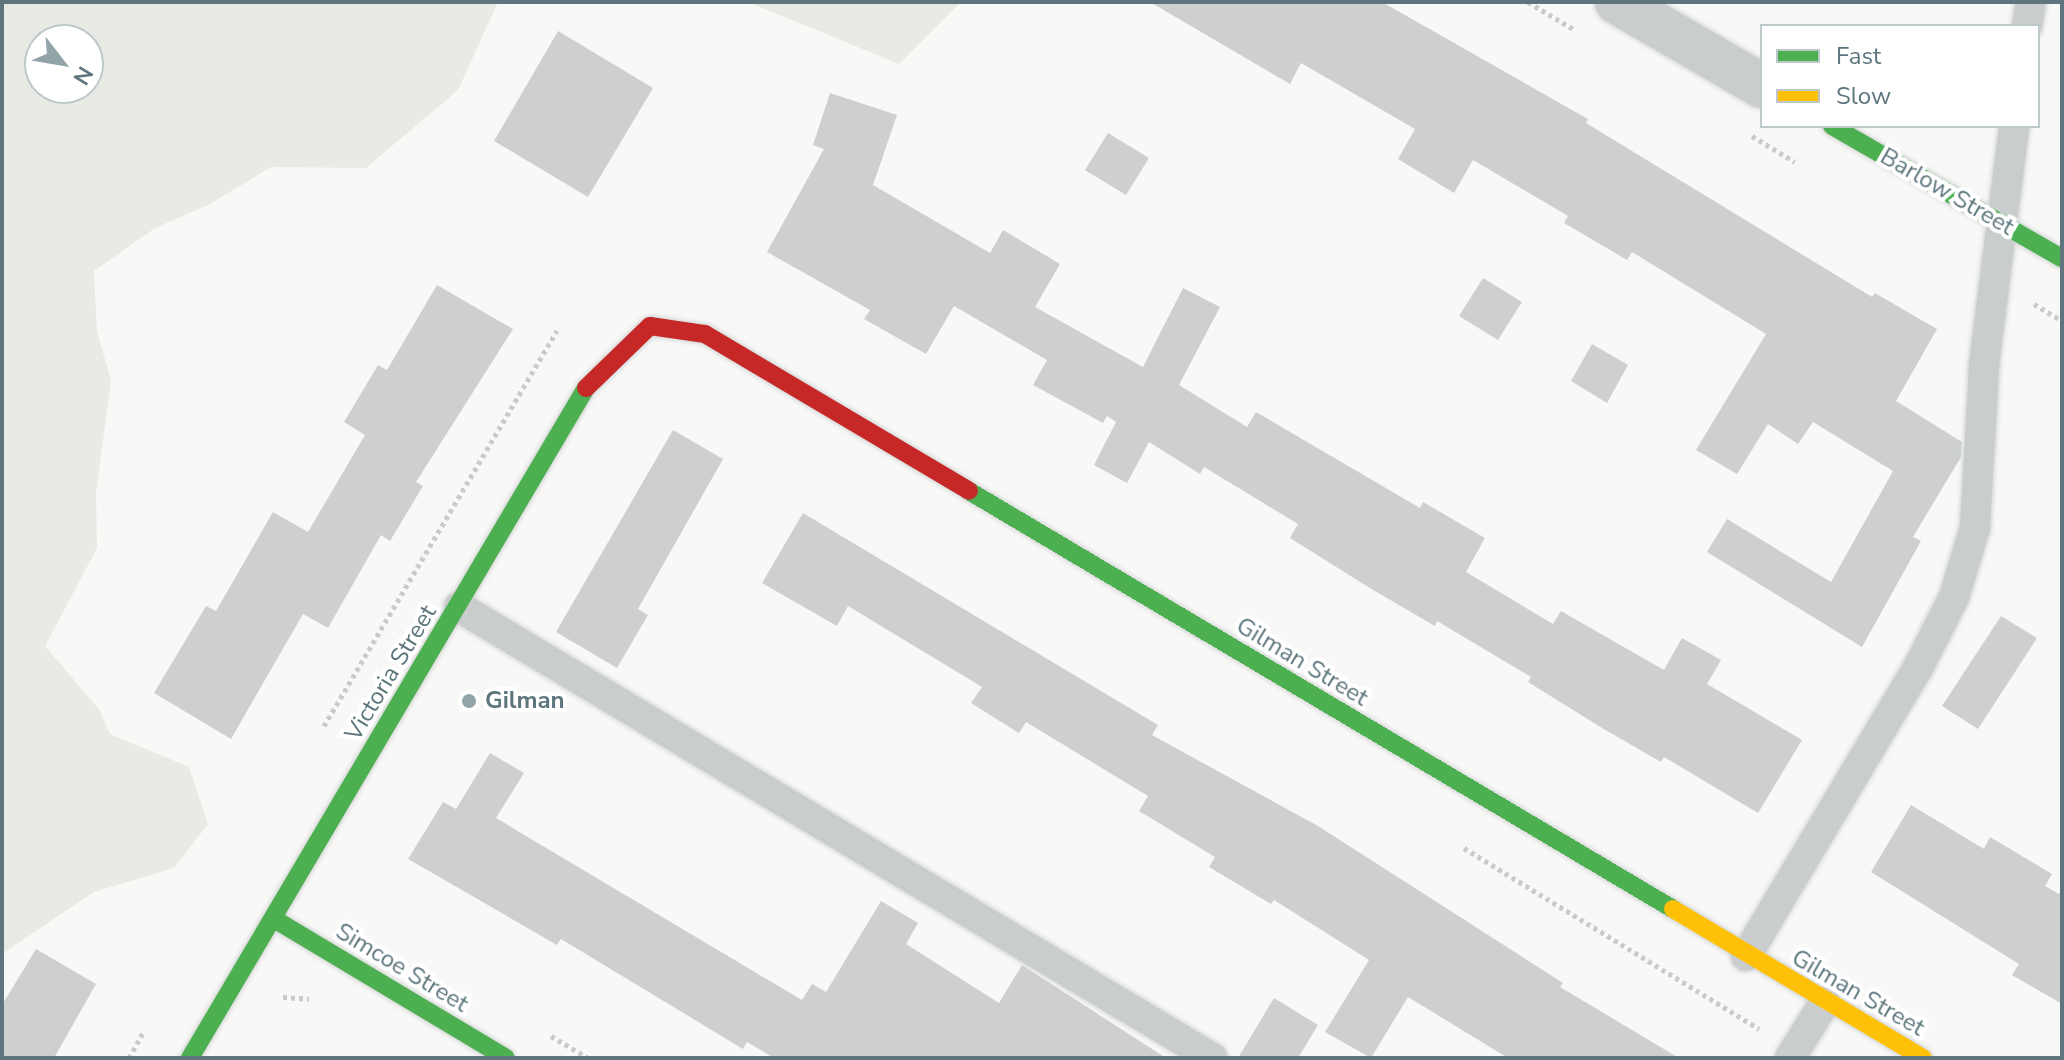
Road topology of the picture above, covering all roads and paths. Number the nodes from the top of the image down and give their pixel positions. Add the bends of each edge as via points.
1 (1617, 2) edge
2 (2031, 2) edge
3 (2027, 24) edge
4 (1760, 85) edge
5 (1835, 128) edge
6 (2014, 128) edge
7 (2004, 225) junction
8 (2062, 258) edge
9 (650, 326) joint
10 (557, 331) dead end
11 (459, 607) junction
12 (323, 729) dead end
13 (1458, 844) dead end
14 (274, 919) junction
15 (314, 943) junction
16 (1746, 956) junction
17 (1825, 1002) junction
18 (274, 1009) dead end
19 (153, 1017) dead end
20 (1792, 1054) edge
21 (129, 1058) edge
22 (190, 1058) edge
23 (506, 1058) edge
24 (1212, 1058) edge
25 (1923, 1058) edge

1 - 4 street
2 - 3 lane
5 - 7 street, Barlow Street
6 - 7 lane
7 - 8 street, Barlow Street
7 - 16 lane via 1984,365 1975,528 1954,597 1918,668
9 - 11 street, Victoria Street via 590,382
9 - 16 street, Gilman Street via 705,334
10 - 12 path
11 - 14 street, Victoria Street
11 - 24 lane
13 - 20 path
14 - 15 street, Simcoe Street
14 - 22 street, Victoria Street
15 - 18 path
15 - 23 street, Simcoe Street
16 - 17 street, Gilman Street
17 - 20 lane
17 - 25 street, Gilman Street
19 - 21 path

